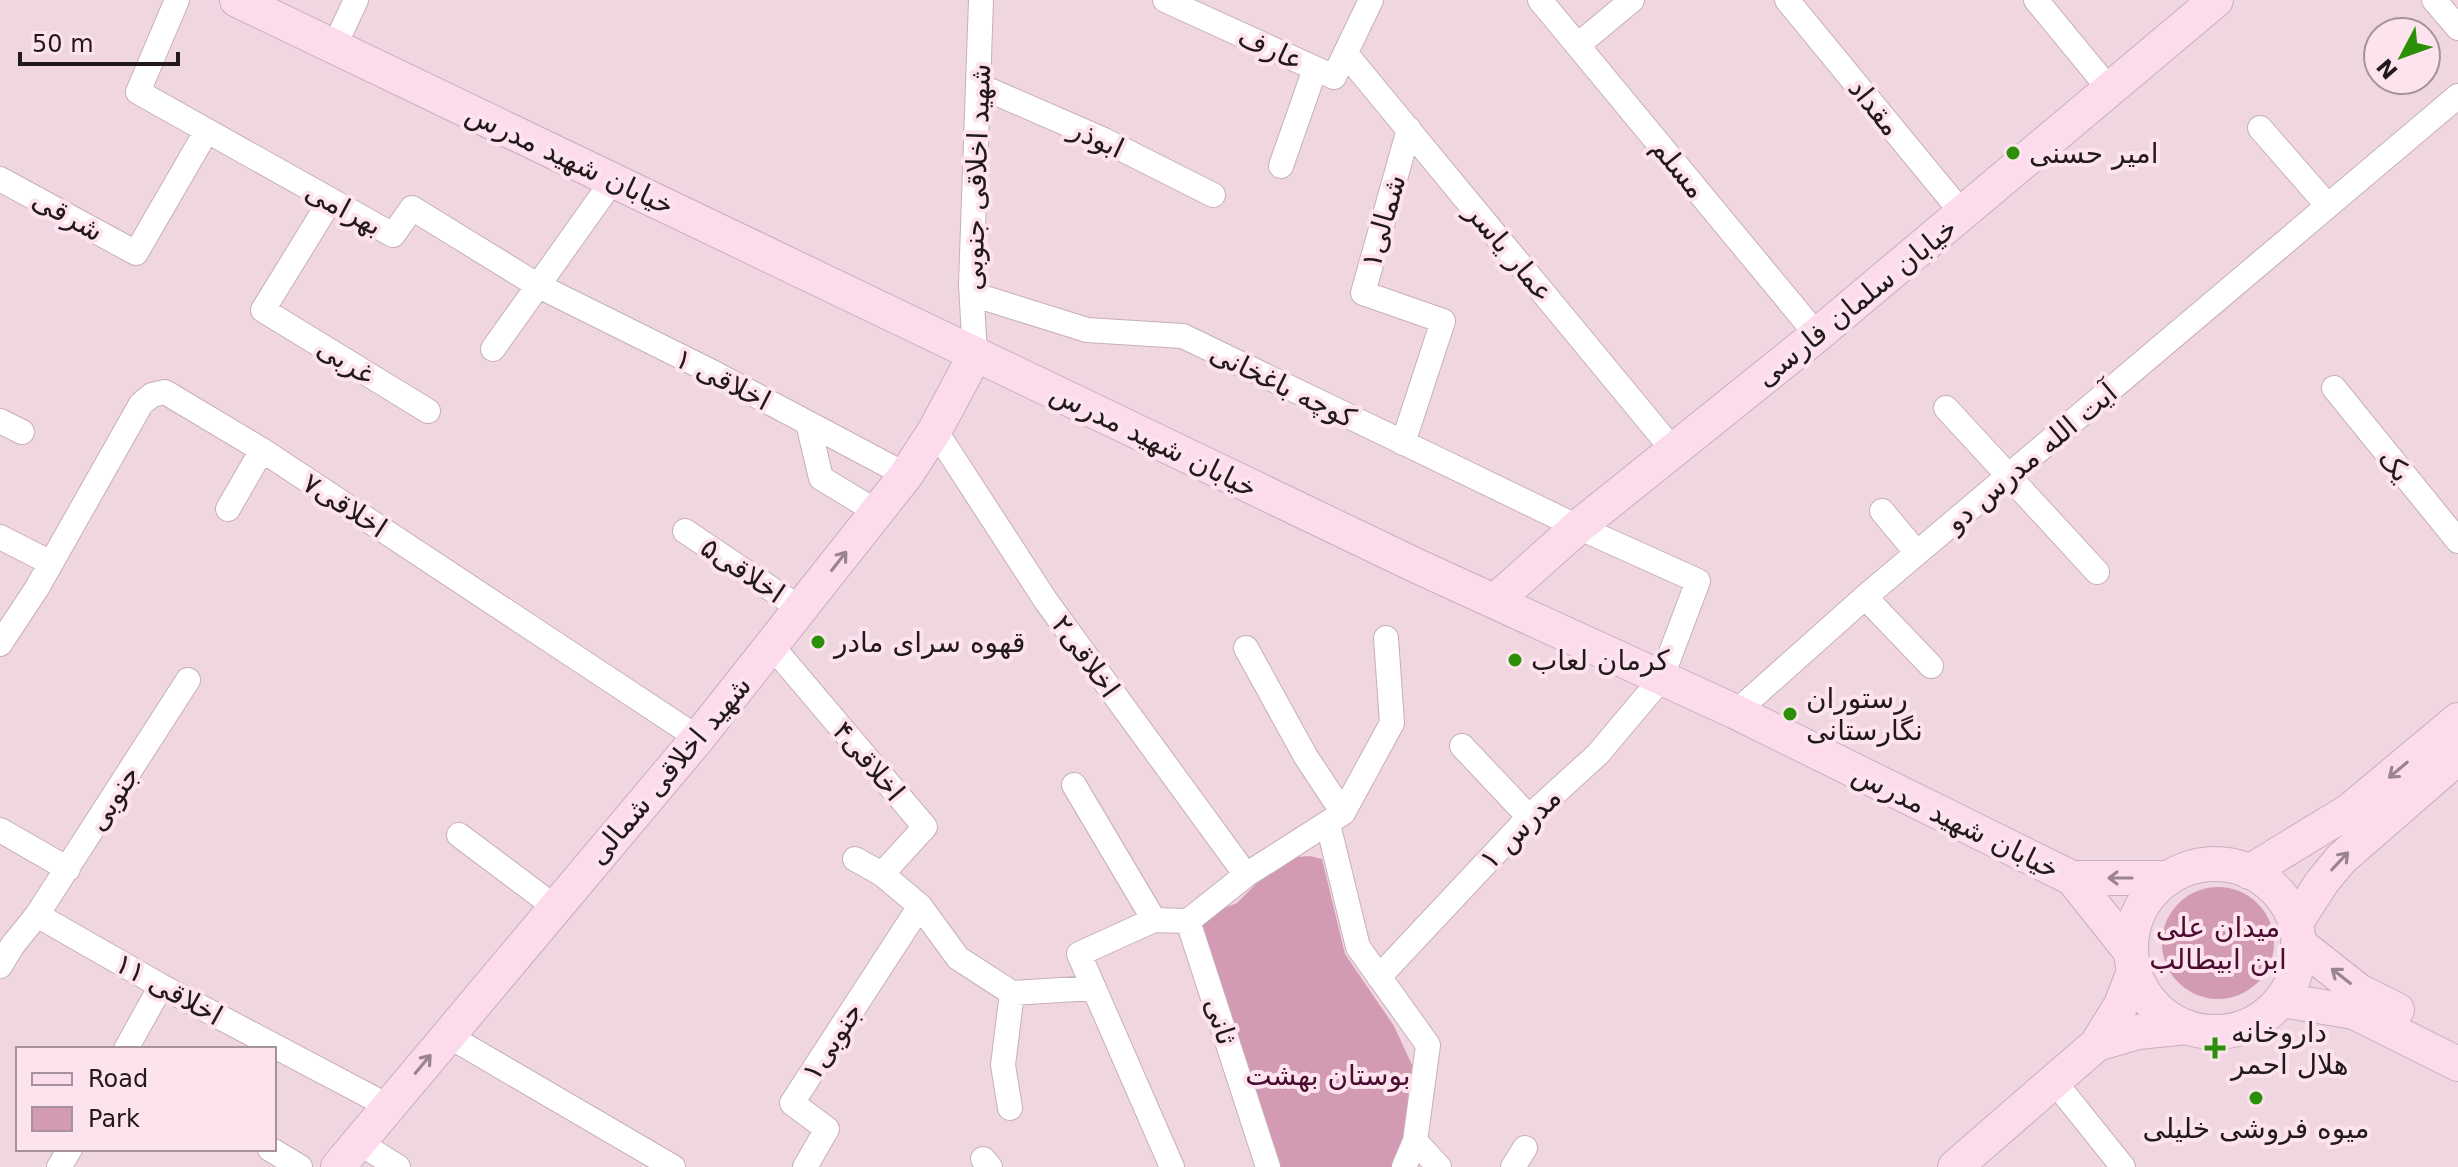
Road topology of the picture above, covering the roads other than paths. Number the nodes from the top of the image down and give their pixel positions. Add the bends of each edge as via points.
1 (177, 0) edge
2 (237, 0) edge
3 (356, 0) edge
4 (981, 0) edge
5 (1165, 0) edge
6 (1371, 0) edge
7 (1540, 0) edge
8 (1632, 0) edge
9 (1787, 0) edge
10 (2036, 0) edge
11 (2216, 0) edge
12 (2434, 0) edge
13 (2458, 28) edge
14 (1578, 45) junction
15 (334, 47) junction
16 (1346, 54) junction
17 (1324, 73) junction
18 (980, 86) junction
19 (2110, 90) junction
20 (2458, 96) edge
21 (2260, 128) dead end
22 (1409, 129) junction
23 (206, 132) junction
24 (1281, 166) dead end
25 (0, 179) edge
26 (613, 180) junction
27 (1213, 195) dead end
28 (330, 201) junction
29 (2328, 206) junction
30 (1963, 214) junction
31 (537, 285) junction
32 (972, 294) junction
33 (1817, 335) junction
34 (493, 349) dead end
35 (975, 355) junction
36 (2334, 388) dead end
37 (1946, 408) dead end
38 (428, 411) dead end
39 (808, 423) junction
40 (935, 430) junction
41 (1403, 443) junction
42 (262, 450) junction
43 (1673, 450) junction
44 (906, 475) junction
45 (2007, 477) junction
46 (228, 509) dead end
47 (1882, 511) dead end
48 (877, 512) junction
49 (1578, 527) junction
50 (685, 531) dead end
51 (0, 537) edge
52 (2458, 541) edge
53 (1917, 553) junction
54 (49, 562) junction
55 (2097, 572) dead end
56 (1865, 597) junction
57 (1495, 601) junction
58 (801, 609) junction
59 (1386, 638) dead end
60 (0, 644) edge
61 (771, 645) junction
62 (1246, 648) dead end
63 (1931, 666) dead end
64 (1661, 679) junction
65 (188, 680) dead end
66 (1736, 712) junction
67 (2458, 720) edge
68 (698, 738) junction
69 (1462, 746) dead end
70 (2458, 757) edge
71 (1074, 785) dead end
72 (1529, 817) junction
73 (1336, 819) junction
74 (0, 830) edge
75 (459, 835) dead end
76 (855, 859) dead end
77 (68, 869) junction
78 (2249, 872) junction
79 (882, 874) junction
80 (1246, 875) junction
81 (2072, 878) junction
82 (2169, 878) junction
83 (920, 906) junction
84 (555, 907) junction
85 (37, 915) junction
86 (1154, 920) junction
87 (1188, 921) junction
88 (2297, 934) junction
89 (4, 951) edge
90 (2133, 962) junction
91 (1379, 977) junction
92 (161, 986) junction
93 (1094, 988) junction
94 (1012, 993) junction
95 (2281, 1000) junction
96 (2187, 1027) junction
97 (447, 1035) junction
98 (2458, 1041) edge
99 (2097, 1044) junction
100 (127, 1047) edge
101 (2458, 1064) edge
102 (2054, 1081) junction
103 (388, 1106) junction
104 (1010, 1108) dead end
105 (1415, 1141) junction
106 (273, 1151) edge
107 (348, 1155) edge
108 (300, 1167) edge
109 (398, 1167) edge
110 (673, 1167) edge
111 (805, 1167) edge
112 (1172, 1167) edge
113 (1268, 1167) edge
114 (1404, 1167) edge
115 (1439, 1167) edge
116 (1955, 1167) edge
117 (2123, 1167) edge

1 - 23 street, بهرامی via 138,92
2 - 15 main road, خیابان شهید مدرس
3 - 15 street
4 - 18 street, شهید اخلاقی جنوبی
5 - 17 street, عارف
6 - 16 street
7 - 14 street, مسلم
8 - 14 street
9 - 30 street, مقداد
10 - 19 street
11 - 19 main road, خیابان سلمان فارسی
12 - 13 street
14 - 33 street, مسلم
15 - 26 main road, خیابان شهید مدرس
16 - 17 street
16 - 22 street, عمار یاسر
17 - 24 street
18 - 27 street, ابوذر
18 - 32 street, شهید اخلاقی جنوبی
19 - 30 main road, خیابان سلمان فارسی
20 - 29 street, آیت الله مدرس دو
21 - 29 street
22 - 41 street, شمالی۱ via 1363,293 1443,321
22 - 43 street, عمار یاسر
23 - 25 street, شرقی via 136,253
23 - 28 street, بهرامی
26 - 31 street
26 - 35 main road, خیابان شهید مدرس
28 - 31 street, بهرامی via 393,235 412,208
28 - 38 street, غربی via 263,310
29 - 45 street, آیت الله مدرس دو
30 - 33 main road, خیابان سلمان فارسی
31 - 34 street
31 - 39 street, اخلاقی ۱
32 - 35 street, شهید اخلاقی جنوبی
32 - 41 street, کوچه باغخانی via 1087,330 1183,336
33 - 43 main road, خیابان سلمان فارسی
35 - 40 main road, شهید اخلاقی شمالی
35 - 57 main road, خیابان شهید مدرس
36 - 52 street, یک
37 - 45 street
39 - 44 street, اخلاقی ۱
39 - 48 street via 821,478
40 - 44 main road, شهید اخلاقی شمالی
40 - 80 street, اخلاقی۲ via 1046,601
41 - 49 street, کوچه باغخانی
42 - 46 street
42 - 54 street, اخلاقی۷ via 165,392 152,395 141,404
42 - 68 street, اخلاقی۷
43 - 49 main road, خیابان سلمان فارسی
44 - 48 main road, شهید اخلاقی شمالی
45 - 53 street, آیت الله مدرس دو
45 - 55 street
47 - 53 street
58 -> 48 main road, شهید اخلاقی شمالی
49 - 57 main road, خیابان سلمان فارسی
49 - 64 street, مدرس ۱ via 1698,581
50 - 58 street, اخلاقی۵
51 - 54 street
53 - 56 street, آیت الله مدرس دو
54 - 60 street, اخلاقی۷
56 - 63 street
56 - 66 street, آیت الله مدرس دو
57 - 64 main road, خیابان شهید مدرس
58 - 61 main road, شهید اخلاقی شمالی
59 - 73 street via 1392,723
61 - 68 main road, شهید اخلاقی شمالی
61 - 79 street, اخلاقی۴ via 925,827
62 - 73 street
64 - 66 main road, خیابان شهید مدرس
64 - 72 street, مدرس ۱ via 1598,754
65 - 77 street, جنوبی
66 - 81 main road, خیابان شهید مدرس
67 -> 78 main road via 2349,811
68 - 84 main road, شهید اخلاقی شمالی
69 - 72 street
88 -> 70 main road via 2322,882 2341,859
71 - 86 street
72 - 91 street, مدرس ۱
73 - 80 street
73 - 91 street via 1358,947
74 - 77 street
75 - 84 street
76 - 79 street
77 - 85 street, جنوبی
78 - 82 main road via 2200,866
78 - 88 main road via 2285,903
79 - 83 street
80 - 87 street
82 -> 81 main road, خیابان شهید مدرس
81 - 90 main road, خیابان شهید مدرس
82 - 90 main road via 2140,910 2132,935
83 - 94 street via 958,958
83 - 111 street, جنوبی۱ via 792,1103 827,1129
84 - 97 main road, شهید اخلاقی شمالی
85 - 89 street, جنوبی
85 - 92 street, اخلاقی ۱۱
86 - 87 street
86 - 93 street via 1079,954
87 - 113 street, ثانی
88 - 95 main road via 2295,973
98 -> 88 main road via 2359,991
90 - 96 main road via 2154,1006
90 - 99 main road via 2121,1005
91 - 105 street via 1428,1045
92 - 100 street
92 - 103 street, اخلاقی ۱۱
93 - 94 street
93 - 112 street
94 - 104 street via 1003,1065
95 - 96 main road via 2246,1027 2217,1032
95 - 101 main road via 2354,1012
96 - 99 main road via 2138,1032
103 -> 97 main road, شهید اخلاقی شمالی
97 - 110 street
99 - 102 main road
102 - 116 main road
102 - 117 street
103 - 107 main road, شهید اخلاقی شمالی
105 - 114 street
105 - 115 street
106 - 108 street
107 - 109 street

